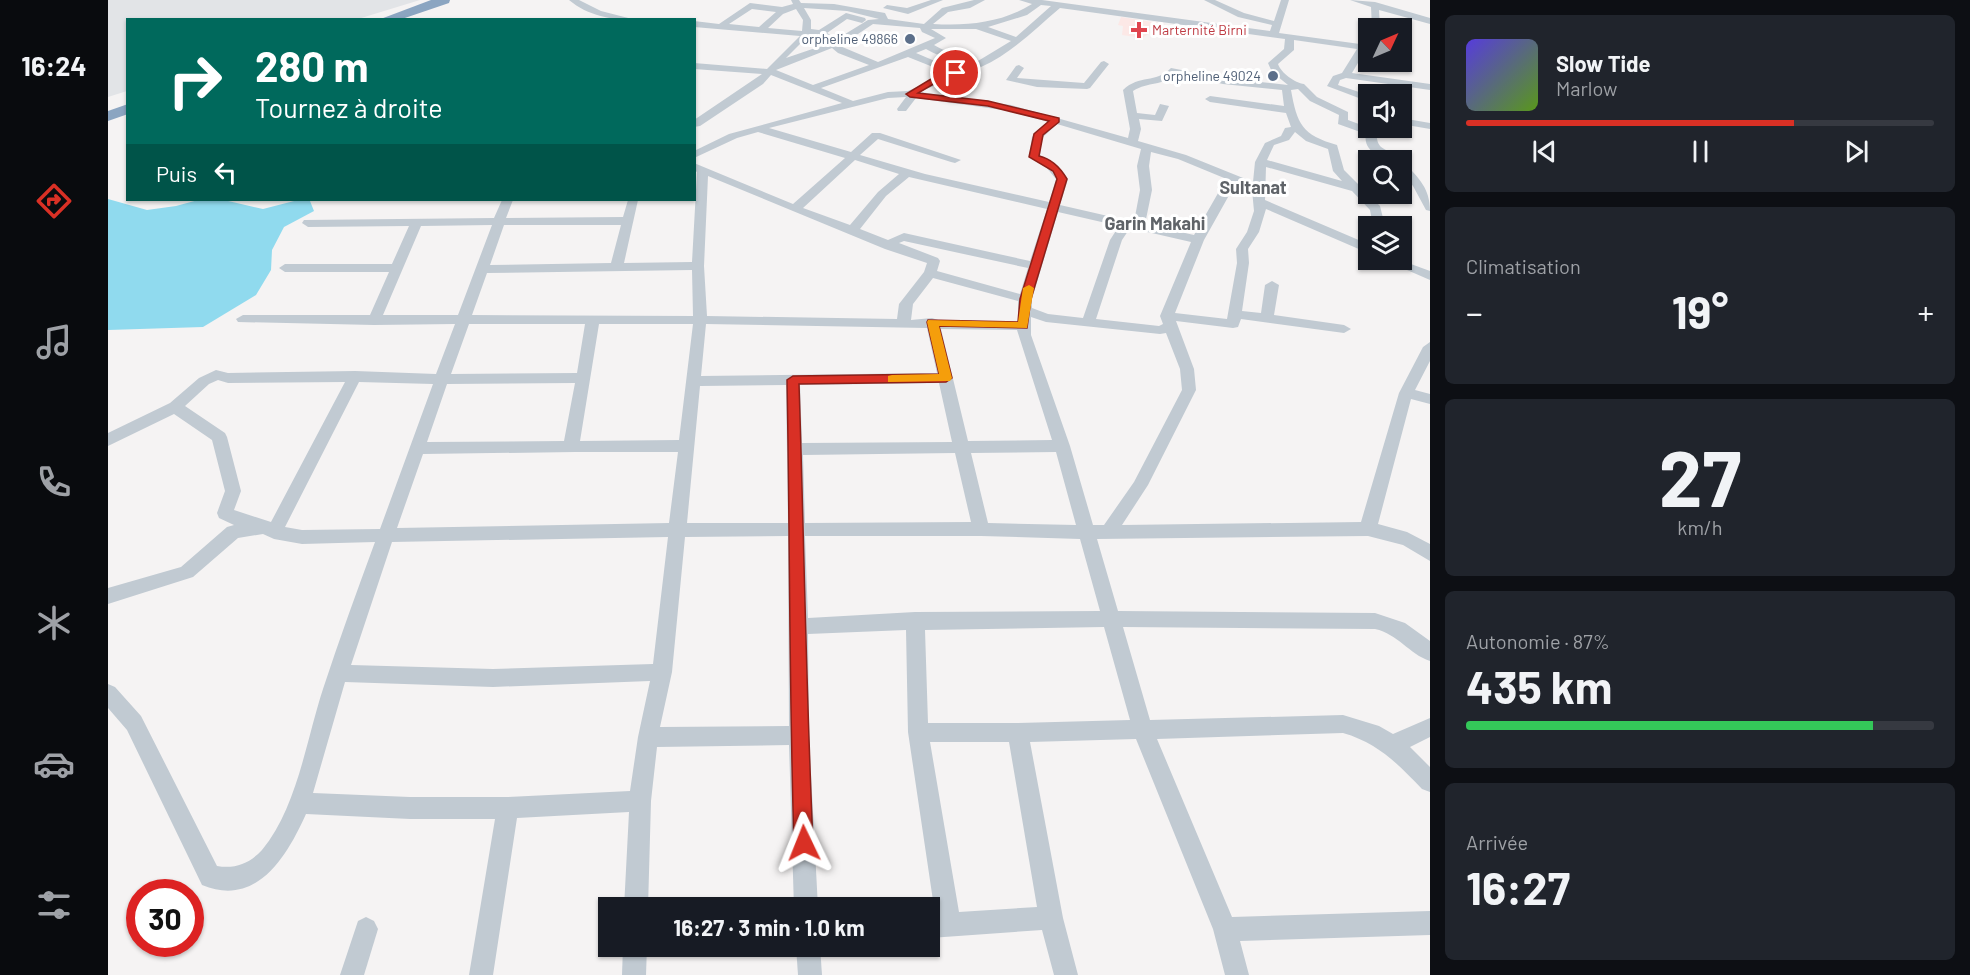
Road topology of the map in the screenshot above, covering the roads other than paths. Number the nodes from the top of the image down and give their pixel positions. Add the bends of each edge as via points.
1 (444, 0) edge
2 (453, 0) edge
3 (573, 0) edge
4 (846, 0) edge
5 (894, 0) edge
6 (939, 0) edge
7 (981, 0) edge
8 (1023, 0) edge
9 (1208, 0) edge
10 (1286, 0) edge
11 (1354, 0) edge
12 (922, 2) edge
13 (1040, 2) junction
14 (797, 3) edge
15 (1074, 4) edge
16 (1058, 5) junction
17 (1375, 5) junction
18 (967, 6) junction
19 (836, 7) junction
20 (887, 8) junction
21 (783, 10) junction
22 (849, 13) junction
23 (881, 17) junction
24 (390, 18) edge
25 (399, 18) edge
26 (622, 18) edge
27 (1376, 18) edge
28 (1430, 21) edge
29 (872, 22) junction
30 (968, 22) junction
31 (696, 24) edge
32 (722, 26) junction
33 (925, 26) junction
34 (1275, 29) junction
35 (761, 30) junction
36 (696, 31) edge
37 (806, 33) junction
38 (821, 33) junction
39 (951, 34) dead end
40 (1290, 36) junction
41 (1017, 40) junction
42 (1358, 42) edge
43 (835, 44) junction
44 (927, 45) junction
45 (909, 54) junction
46 (1358, 55) edge
47 (1104, 64) dead end
48 (876, 65) junction
49 (979, 65) junction
50 (696, 66) edge
51 (774, 68) junction
52 (1019, 68) dead end
53 (956, 73) junction
54 (1346, 75) junction
55 (1391, 83) junction
56 (1303, 86) junction
57 (1332, 86) junction
58 (1430, 87) edge
59 (813, 89) junction
60 (910, 94) junction
61 (1017, 95) junction
62 (1358, 95) edge
63 (1430, 97) edge
64 (1210, 99) dead end
65 (850, 103) junction
66 (1164, 106) dead end
67 (126, 108) edge
68 (902, 109) dead end
69 (1289, 110) junction
70 (108, 114) edge
71 (1132, 115) junction
72 (1056, 120) junction
73 (696, 123) edge
74 (1412, 123) edge
75 (1358, 126) edge
76 (1430, 126) edge
77 (760, 129) junction
78 (1296, 129) junction
79 (1132, 142) junction
80 (1147, 146) junction
81 (853, 156) junction
82 (955, 159) dead end
83 (1261, 162) junction
84 (697, 164) edge
85 (908, 172) junction
86 (1412, 177) edge
87 (1237, 180) junction
88 (1258, 188) junction
89 (1355, 188) junction
90 (507, 201) edge
91 (633, 201) edge
92 (1260, 202) junction
93 (1054, 207) junction
94 (1430, 207) edge
95 (795, 209) junction
96 (1377, 216) edge
97 (626, 221) junction
98 (417, 222) junction
99 (499, 222) junction
100 (308, 224) dead end
101 (1133, 224) junction
102 (852, 231) junction
103 (1198, 240) junction
104 (1358, 245) edge
105 (889, 246) junction
106 (698, 266) junction
107 (1036, 266) junction
108 (617, 267) junction
109 (285, 268) dead end
110 (396, 268) junction
111 (482, 269) junction
112 (1412, 269) edge
113 (930, 273) junction
114 (1430, 276) edge
115 (1272, 285) dead end
116 (1025, 312) junction
117 (1234, 314) junction
118 (243, 319) dead end
119 (463, 320) junction
120 (593, 320) junction
121 (699, 320) junction
122 (1267, 320) junction
123 (374, 321) junction
124 (1169, 321) junction
125 (904, 322) junction
126 (932, 322) junction
127 (1088, 322) junction
128 (1344, 329) dead end
129 (1430, 347) edge
130 (355, 376) junction
131 (584, 378) junction
132 (946, 378) junction
133 (442, 379) junction
134 (793, 380) junction
135 (694, 381) junction
136 (1406, 393) junction
137 (1430, 399) edge
138 (176, 407) junction
139 (108, 440) edge
140 (686, 446) junction
141 (1062, 446) junction
142 (417, 448) junction
143 (571, 448) junction
144 (963, 448) junction
145 (794, 449) junction
146 (981, 529) junction
147 (1368, 529) junction
148 (269, 530) junction
149 (677, 530) junction
150 (795, 530) junction
151 (1109, 531) junction
152 (1086, 532) junction
153 (385, 536) junction
154 (1428, 551) edge
155 (108, 596) edge
156 (1112, 618) junction
157 (915, 620) junction
158 (799, 626) junction
159 (1430, 653) edge
160 (662, 672) junction
161 (338, 673) junction
162 (108, 693) edge
163 (1430, 727) edge
164 (1142, 728) junction
165 (918, 732) junction
166 (1018, 733) junction
167 (799, 735) junction
168 (648, 737) junction
169 (1394, 744) junction
170 (1430, 782) edge
171 (640, 801) junction
172 (298, 803) junction
173 (508, 808) junction
174 (636, 897) edge
175 (806, 897) edge
176 (937, 897) edge
177 (1051, 918) junction
178 (1430, 923) edge
179 (940, 925) edge
180 (366, 929) dead end
181 (1225, 929) junction
182 (634, 957) edge
183 (809, 957) edge
184 (352, 975) edge
185 (481, 975) edge
186 (633, 975) edge
187 (810, 975) edge
188 (1066, 975) edge
189 (1237, 975) edge

1 - 24 highway
2 - 25 highway
3 - 26 street via 598,13
4 - 19 street
5 - 20 street
6 - 12 street
7 - 18 street
8 - 13 street
9 - 34 street
10 - 34 street
11 - 17 street
12 - 20 street via 908,11
13 - 16 street
13 - 30 street via 1025,13 1003,20
14 - 19 street
14 - 21 street
14 - 37 street via 807,20
15 - 16 street
15 - 34 street
16 - 41 street
17 - 27 street
17 - 28 street via 1403,8
18 - 30 street via 979,11
18 - 33 street via 945,10
19 - 22 street
20 - 23 street
21 - 32 street via 745,7
21 - 35 street
22 - 23 street
22 - 29 street
22 - 38 street
23 - 29 street
23 - 33 street
29 - 43 street
30 - 33 street
30 - 39 street
30 - 41 street
31 - 32 street
32 - 35 street
32 - 36 street
33 - 44 street via 925,30 942,38
34 - 40 street
35 - 37 street
37 - 38 street
37 - 51 street
38 - 43 street
40 - 42 street
40 - 56 street via 1290,50 1273,63 1275,70
41 - 49 street
43 - 48 street via 842,51
43 - 51 street
44 - 45 street
44 - 49 street via 945,56 953,55
45 - 48 street
45 - 53 street
46 - 54 street
47 - 61 street via 1087,86
48 - 59 street
49 - 53 street
50 - 51 street
51 - 59 street
51 - 73 street via 760,82
52 - 61 street via 1011,80
53 - 60 street
54 - 55 street
54 - 57 street via 1336,78
55 - 58 street
55 - 63 street
56 - 57 street
56 - 69 street
56 - 71 street via 1223,81 1174,70 1164,80 1142,82 1128,90 1126,99
56 - 75 street via 1303,92 1344,114 1342,122
57 - 62 street
59 - 65 street
60 - 61 street
60 - 65 street
60 - 68 street via 911,99
61 - 72 street
64 - 69 street
65 - 77 street
66 - 71 street via 1158,119
67 - 70 highway
69 - 78 street
71 - 79 street via 1136,134
72 - 79 street
72 - 93 street via 1038,134 1034,157 1043,159 1061,174
74 - 76 street
77 - 81 street
77 - 84 street via 733,136
78 - 83 street via 1270,143
78 - 89 street via 1319,144 1333,147 1339,171
79 - 80 street
80 - 87 street
80 - 101 street via 1143,166 1146,190
81 - 82 street via 876,135
81 - 85 street
81 - 95 street
83 - 88 street
83 - 89 street
84 - 95 street
84 - 106 street
85 - 93 street
85 - 102 street via 882,194
86 - 94 street
87 - 88 street
87 - 103 street via 1227,188
88 - 92 street
89 - 96 street via 1376,209
90 - 99 street
91 - 97 street
92 - 104 street
92 - 117 street via 1253,232 1242,249
93 - 101 street
93 - 107 street
95 - 102 street
97 - 99 street
97 - 108 street
98 - 99 street
98 - 100 street
98 - 110 street
99 - 111 street
101 - 103 street
101 - 127 street via 1116,240
102 - 105 street
103 - 124 street
105 - 107 street via 898,237 904,237
105 - 113 street via 934,261
106 - 108 street
106 - 121 street
107 - 116 street
108 - 111 street
109 - 110 street
110 - 123 street
111 - 119 street
112 - 114 street
113 - 116 street
113 - 125 street via 906,304
115 - 122 street
116 - 126 street
116 - 127 street
116 - 141 street via 1024,335
117 - 122 street
117 - 124 street via 1232,325
118 - 123 street
119 - 120 street
119 - 123 street
119 - 133 street
120 - 121 street
120 - 131 street
121 - 125 street
121 - 135 street
122 - 128 street
124 - 127 street via 1160,330
124 - 151 street via 1187,369 1189,390 1140,485
125 - 126 street
126 - 132 street
129 - 136 street
130 - 133 street
130 - 138 street via 216,375
130 - 148 street
131 - 133 street
131 - 143 street
132 - 134 street
132 - 144 street
133 - 142 street
134 - 135 street
134 - 145 street
135 - 140 street
136 - 137 street
136 - 147 street
138 - 139 street
138 - 148 street via 219,437 233,491 225,513
140 - 143 street
140 - 149 street
141 - 144 street
141 - 152 street
142 - 143 street
142 - 153 street
144 - 145 street
144 - 146 street
145 - 150 street
146 - 150 street
146 - 152 street
147 - 151 street
147 - 154 street via 1392,533
148 - 153 street via 302,537
148 - 155 street via 233,532 187,572
149 - 150 street
149 - 153 street
149 - 160 street
150 - 158 street
151 - 152 street
152 - 156 street
153 - 161 street
156 - 157 street
156 - 159 street via 1386,622
156 - 164 street
157 - 158 street
157 - 165 street
158 - 167 street
160 - 161 street via 493,678
160 - 168 street
161 - 172 street
162 - 172 street via 134,723 210,877 227,880 260,867 276,850
163 - 169 street
164 - 166 street
164 - 169 street via 1343,724 1364,729
164 - 181 street
165 - 166 street
165 - 176 street
166 - 177 street
167 - 168 street
167 - 175 street
168 - 171 street
169 - 170 street
171 - 173 street
171 - 174 street
172 - 173 street
173 - 185 street
177 - 179 street
177 - 188 street
178 - 181 street
180 - 184 street
181 - 189 street
182 - 186 street
183 - 187 street

